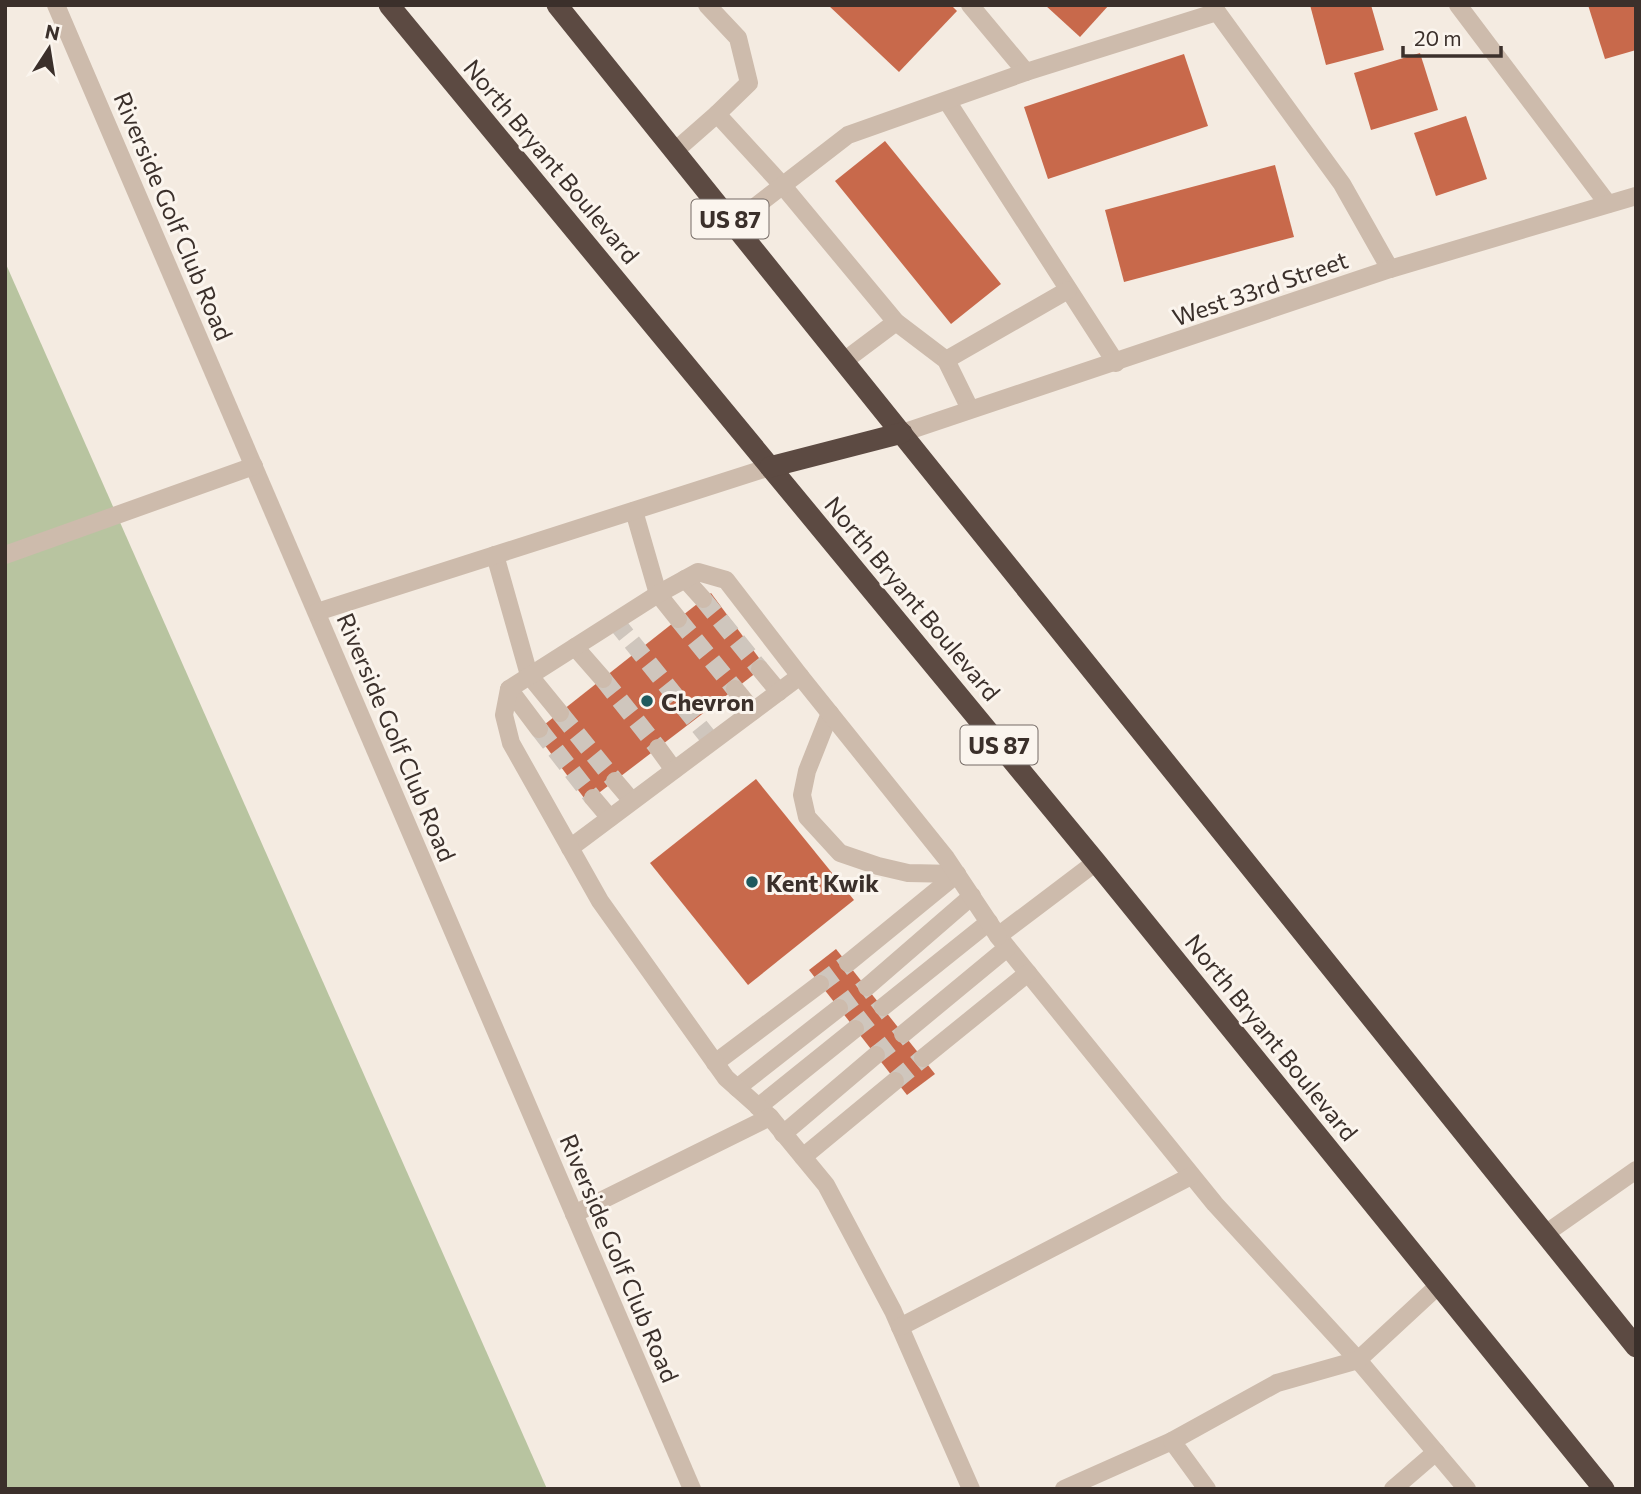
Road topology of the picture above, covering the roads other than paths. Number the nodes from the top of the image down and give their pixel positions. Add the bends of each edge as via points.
1 (56, 5) edge
2 (389, 5) edge
3 (557, 5) edge
4 (708, 5) edge
5 (970, 5) edge
6 (1458, 5) edge
7 (1214, 9) edge
8 (1026, 72) junction
9 (947, 101) junction
10 (718, 114) junction
11 (676, 150) junction
12 (783, 186) junction
13 (1636, 196) edge
14 (1608, 204) junction
15 (734, 223) junction
16 (1390, 269) junction
17 (1068, 290) junction
18 (896, 322) junction
19 (946, 360) junction
20 (844, 361) junction
21 (1116, 363) junction
22 (970, 409) junction
23 (902, 433) junction
24 (254, 466) junction
25 (770, 467) junction
26 (634, 510) junction
27 (5, 555) edge
28 (495, 555) junction
29 (685, 579) junction
30 (659, 594) junction
31 (703, 600) tunnel mouth
32 (317, 612) junction
33 (678, 619) tunnel mouth
34 (575, 646) junction
35 (760, 669) tunnel mouth
36 (529, 675) junction
37 (800, 676) junction
38 (603, 679) tunnel mouth
39 (509, 689) junction
40 (735, 689) tunnel mouth
41 (779, 692) junction
42 (753, 712) junction
43 (560, 713) tunnel mouth
44 (830, 713) junction
45 (539, 729) tunnel mouth
46 (658, 748) tunnel mouth
47 (674, 770) junction
48 (615, 781) tunnel mouth
49 (593, 797) tunnel mouth
50 (632, 801) junction
51 (610, 818) junction
52 (570, 848) junction
53 (1096, 862) junction
54 (957, 874) junction
55 (972, 896) junction
56 (998, 935) junction
57 (848, 963) tunnel mouth
58 (1028, 973) junction
59 (820, 984) tunnel mouth
60 (867, 987) tunnel mouth
61 (883, 1007) tunnel mouth
62 (839, 1008) tunnel mouth
63 (855, 1029) tunnel mouth
64 (903, 1034) tunnel mouth
65 (876, 1055) tunnel mouth
66 (923, 1058) tunnel mouth
67 (715, 1063) junction
68 (895, 1081) tunnel mouth
69 (737, 1088) junction
70 (764, 1112) junction
71 (783, 1134) junction
72 (803, 1157) junction
73 (1636, 1170) edge
74 (1191, 1176) junction
75 (574, 1214) junction
76 (1545, 1234) junction
77 (1439, 1285) junction
78 (900, 1327) junction
79 (1636, 1347) edge
80 (1358, 1360) junction
81 (1172, 1441) junction
82 (1436, 1452) junction
83 (692, 1489) edge
84 (971, 1489) edge
85 (1065, 1489) edge
86 (1208, 1489) edge
87 (1393, 1489) edge
88 (1467, 1489) edge
89 (1604, 1489) edge

1 - 24 street, Riverside Golf Club Road
2 - 25 highway, North Bryant Boulevard / US 87
3 - 11 highway, US 87
4 - 10 street via 738,38 749,83
5 - 8 street
6 - 14 street
7 - 8 street
7 - 16 street via 1342,184
8 - 9 street
9 - 12 street via 848,135
9 - 17 street
10 - 11 street
10 - 12 street
11 - 15 highway, US 87
12 - 15 street
12 - 18 street
13 - 14 street, West 33rd Street
14 - 16 street, West 33rd Street
15 - 20 highway, US 87
16 - 21 street, West 33rd Street
17 - 19 street
17 - 21 street
18 - 19 street
18 - 20 street
19 - 22 street
20 - 23 highway, US 87
21 - 22 street, West 33rd Street
22 - 23 street, West 33rd Street
23 - 25 highway
23 - 76 highway, US 87
24 - 27 street
24 - 32 street, Riverside Golf Club Road
25 - 26 street
25 - 53 highway, North Bryant Boulevard / US 87
26 - 28 street
26 - 30 street
28 - 32 street
28 - 36 street
29 - 30 street
29 - 31 street
29 - 37 street via 698,572 726,580
30 - 33 street
30 - 34 street
32 - 75 street, Riverside Golf Club Road
34 - 36 street
34 - 38 street
35 - 41 street
36 - 39 street
36 - 43 street
37 - 41 street
37 - 44 street
39 - 45 street
39 - 52 street via 504,715 511,743
40 - 42 street
41 - 42 street
42 - 47 street
44 - 54 street
44 - 54 street via 807,771 802,795 807,817 840,853 908,873
46 - 47 street
47 - 50 street
48 - 50 street
49 - 51 street
50 - 51 street
51 - 52 street
52 - 67 street via 600,901
53 - 56 street
53 - 77 highway, North Bryant Boulevard / US 87
54 - 55 street
54 - 57 street
55 - 56 street
55 - 60 street
56 - 58 street
56 - 61 street
56 - 64 street
58 - 66 street
58 - 74 street
59 - 67 street
62 - 69 street
63 - 70 street
65 - 71 street
67 - 69 street
68 - 72 street
69 - 70 street
70 - 71 street
70 - 75 street
71 - 72 street
72 - 78 street via 826,1185
73 - 76 street
74 - 78 street
74 - 80 street
75 - 83 street, Riverside Golf Club Road
76 - 79 highway, US 87
77 - 80 street
77 - 89 highway, North Bryant Boulevard / US 87
78 - 84 street
80 - 81 street via 1277,1383
80 - 82 street
81 - 85 street
81 - 86 street
82 - 87 street
82 - 88 street

